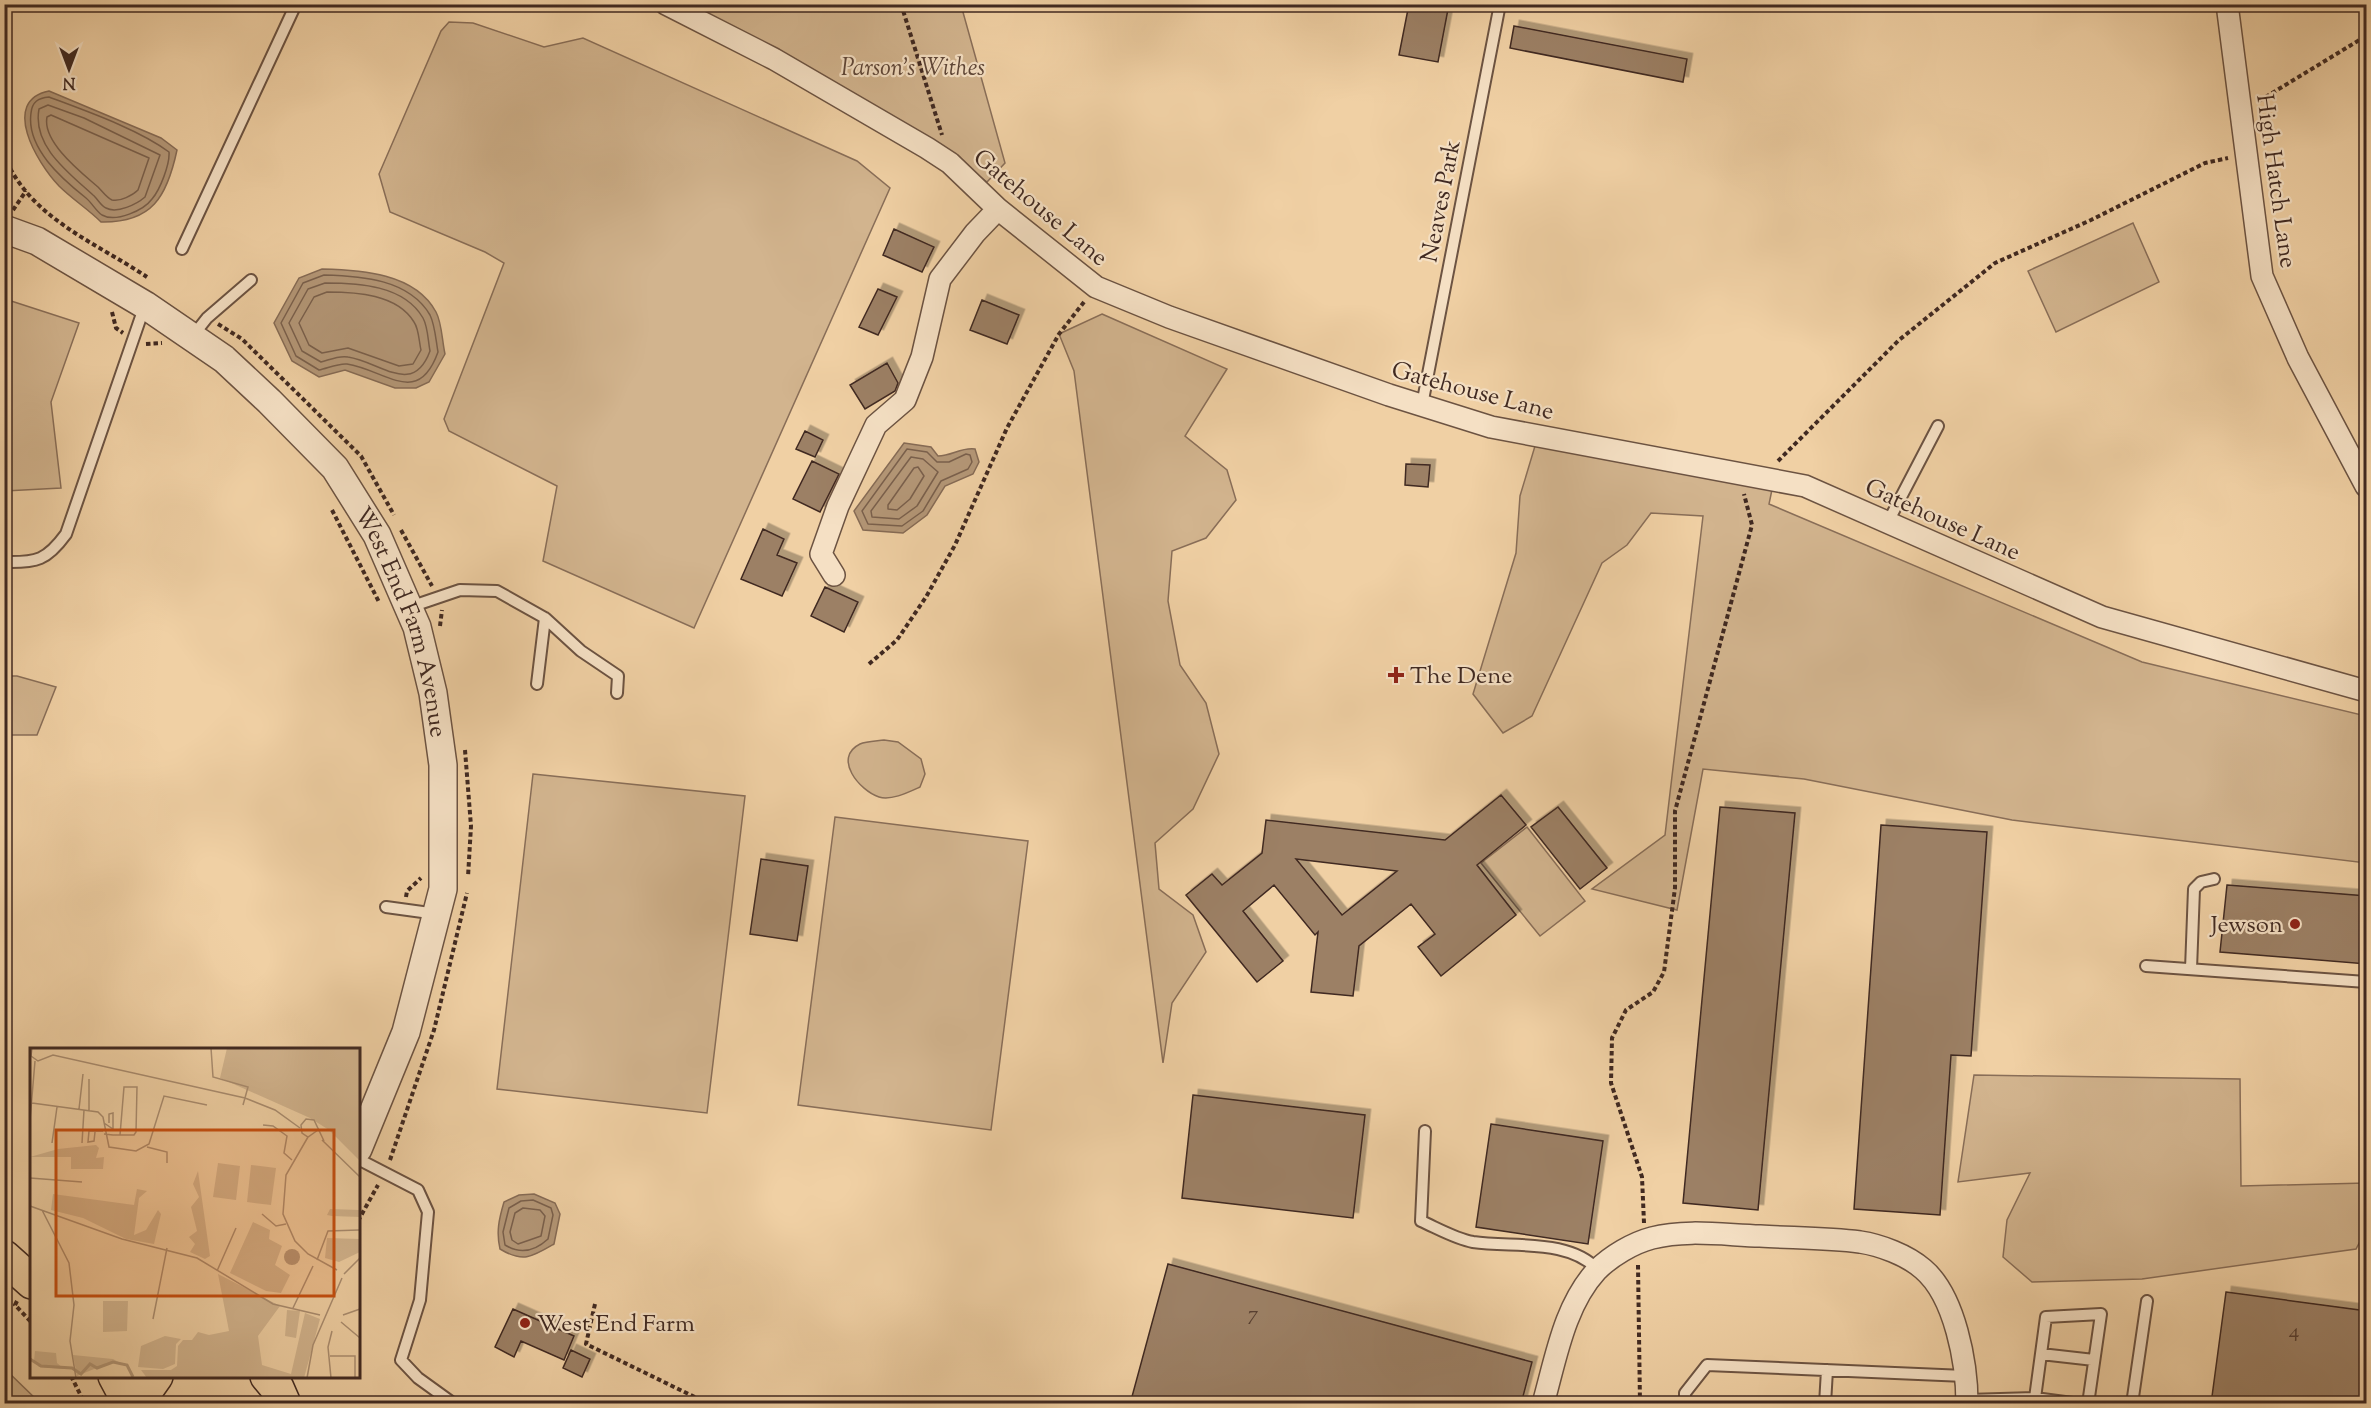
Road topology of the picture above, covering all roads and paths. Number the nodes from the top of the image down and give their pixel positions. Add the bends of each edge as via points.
1 (296, 4) edge
2 (666, 4) edge
3 (901, 4) edge
4 (1500, 4) edge
5 (2227, 4) edge
6 (2367, 36) edge
7 (2240, 106) junction
8 (2246, 154) junction
9 (4, 155) edge
10 (950, 163) junction
11 (26, 191) junction
12 (998, 209) junction
13 (6, 218) edge
14 (182, 249) dead end
15 (251, 280) dead end
16 (1096, 287) junction
17 (150, 294) junction
18 (188, 332) junction
19 (131, 339) junction
20 (1422, 405) junction
21 (1938, 426) dead end
22 (1748, 475) junction
23 (2367, 486) edge
24 (327, 500) dead end
25 (394, 516) dead end
26 (1887, 522) junction
27 (400, 526) dead end
28 (4, 562) edge
29 (834, 576) dead end
30 (438, 597) junction
31 (380, 603) dead end
32 (410, 607) junction
33 (545, 618) junction
34 (438, 631) dead end
35 (869, 664) dead end
36 (537, 684) dead end
37 (2367, 691) edge
38 (617, 693) dead end
39 (464, 746) dead end
40 (421, 870) dead end
41 (2214, 879) dead end
42 (386, 907) dead end
43 (404, 909) junction
44 (437, 914) junction
45 (2146, 966) dead end
46 (2191, 969) junction
47 (2367, 982) edge
48 (1425, 1131) dead end
49 (360, 1144) edge
50 (360, 1160) edge
51 (386, 1172) junction
52 (360, 1218) edge
53 (1650, 1238) junction
54 (4, 1257) edge
55 (1598, 1270) junction
56 (23, 1293) edge
57 (2147, 1301) dead end
58 (595, 1304) dead end
59 (30, 1316) edge
60 (2041, 1354) junction
61 (2094, 1360) junction
62 (1827, 1370) junction
63 (1965, 1376) junction
64 (72, 1378) edge
65 (116, 1378) edge
66 (155, 1378) edge
67 (2035, 1398) junction
68 (1967, 1402) edge
69 (85, 1404) edge
70 (130, 1404) edge
71 (140, 1404) edge
72 (454, 1404) edge
73 (709, 1404) edge
74 (1543, 1404) edge
75 (1640, 1404) edge
76 (1685, 1404) edge
77 (1825, 1404) edge
78 (2080, 1404) edge
79 (2088, 1404) edge
80 (2132, 1404) edge

1 - 14 lane
2 - 10 street, Gatehouse Lane via 774,59
3 - 10 path
4 - 20 lane, Neaves Park
5 - 7 street, High Hatch Lane
6 - 7 path via 2260,100
7 - 8 street, High Hatch Lane
8 - 22 path via 2205,163 1995,263 1899,340 1772,467
8 - 23 street, High Hatch Lane via 2262,276 2298,358
9 - 11 path
10 - 12 street, Gatehouse Lane
11 - 13 path
11 - 17 path via 52,219
12 - 16 street, Gatehouse Lane
12 - 29 street via 940,279 922,357 905,400 876,425 838,506 822,554
13 - 17 street, West End Farm Avenue via 37,241
15 - 18 lane
16 - 20 street, Gatehouse Lane via 1169,317
16 - 35 path via 1059,334 1007,428 955,545 926,597 897,640
17 - 18 street, West End Farm Avenue
17 - 19 lane
18 - 19 path via 147,344
18 - 25 path via 243,339 361,456
18 - 32 street, West End Farm Avenue via 224,358 335,468 377,536
19 - 28 lane via 66,534 52,553 27,563
20 - 22 street, Gatehouse Lane via 1491,427
21 - 26 lane
22 - 26 street, Gatehouse Lane via 1805,486
22 - 53 path via 1752,525 1675,811 1675,888 1664,972 1653,992 1626,1010 1612,1038 1611,1083 1642,1177 1644,1222
24 - 31 path
26 - 37 street, Gatehouse Lane via 2102,617
27 - 30 path
30 - 32 lane
30 - 33 lane via 460,590 497,591
30 - 34 path via 443,614
32 - 44 street, West End Farm Avenue via 433,693 443,765 443,889
33 - 36 lane
33 - 38 lane via 581,651 618,676
39 - 51 path via 471,826 466,898 434,1030
40 - 43 path via 420,879 407,891
41 - 46 lane via 2201,882 2194,889
42 - 43 lane
43 - 44 lane
44 - 49 street, West End Farm Avenue via 406,1032
45 - 46 lane
46 - 47 lane
48 - 55 lane via 1421,1221 1470,1241 1567,1251 1588,1259
50 - 51 lane
51 - 52 path
51 - 72 lane via 418,1190 428,1212 420,1300 401,1360
53 - 55 street via 1615,1255
53 - 63 street via 1688,1233 1811,1239 1862,1243 1895,1253 1923,1269 1952,1311
53 - 75 path via 1656,1256 1638,1265
54 - 56 main road
55 - 74 street via 1578,1294
56 - 59 path
57 - 80 lane
58 - 73 path via 586,1344
60 - 61 lane
60 - 61 lane via 2046,1317 2101,1314
60 - 67 lane
61 - 79 lane
62 - 63 lane
62 - 76 lane via 1707,1365 1685,1393
62 - 77 lane
63 - 68 street
64 - 69 path
65 - 70 main road
66 - 71 main road
67 - 68 lane
67 - 78 lane

